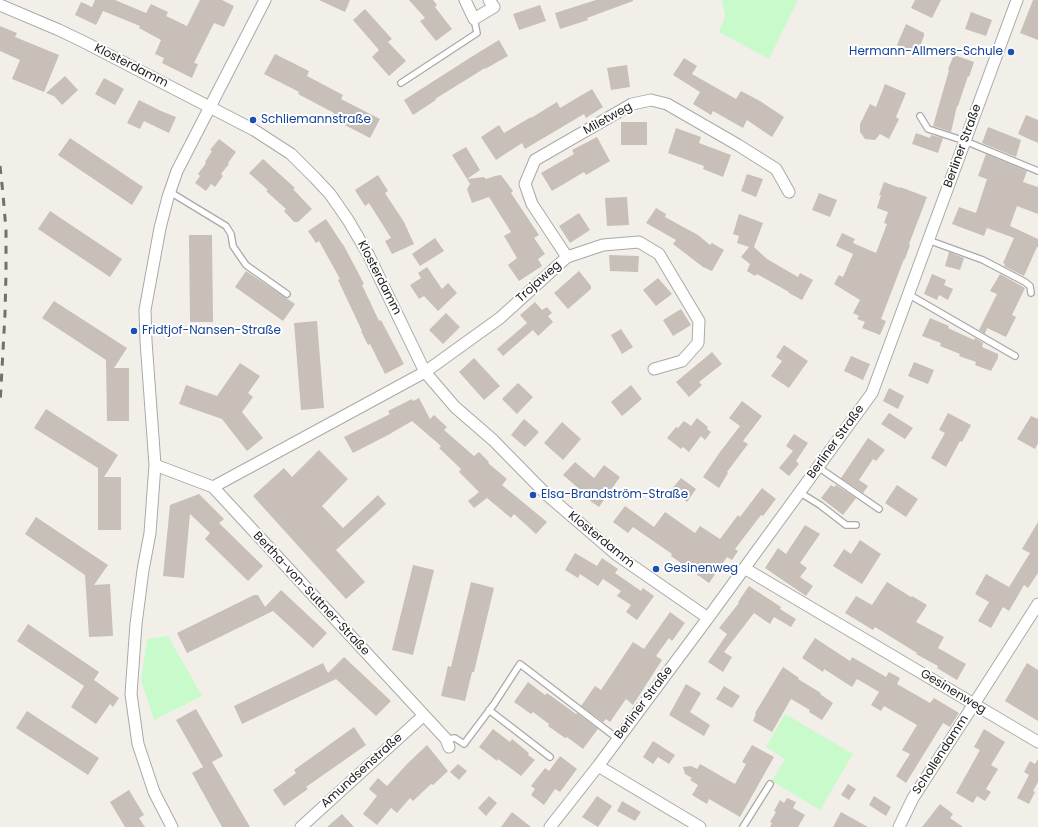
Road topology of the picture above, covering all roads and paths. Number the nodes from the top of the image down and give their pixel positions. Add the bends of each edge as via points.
1 (265, 0) edge
2 (465, 0) edge
3 (489, 0) edge
4 (1017, 0) edge
5 (0, 5) edge
6 (474, 19) junction
7 (401, 83) dead end
8 (210, 107) junction
9 (920, 116) dead end
10 (965, 141) junction
11 (1038, 171) edge
12 (170, 192) junction
13 (789, 192) dead end
14 (928, 240) junction
15 (567, 257) junction
16 (1031, 293) dead end
17 (287, 294) dead end
18 (908, 294) junction
19 (1015, 356) dead end
20 (654, 369) dead end
21 (426, 372) junction
22 (155, 465) junction
23 (818, 467) junction
24 (213, 487) junction
25 (799, 492) junction
26 (879, 509) dead end
27 (856, 525) dead end
28 (744, 568) junction
29 (1038, 604) edge
30 (708, 618) junction
31 (974, 704) junction
32 (489, 710) junction
33 (423, 716) junction
34 (618, 739) junction
35 (1038, 742) edge
36 (447, 743) joint
37 (550, 757) dead end
38 (598, 766) junction
39 (770, 784) dead end
40 (172, 827) edge
41 (301, 827) edge
42 (550, 827) edge
43 (700, 827) edge
44 (742, 827) edge
45 (899, 827) edge

1 - 8 street
2 - 6 street
3 - 6 street via 494,7
4 - 10 street, Berliner Straße
5 - 8 street, Klosterdamm via 59,30
6 - 7 lane via 477,33
8 - 12 street via 177,171
8 - 21 street, Klosterdamm via 254,130 291,154 330,194 368,254
9 - 10 lane via 928,129
10 - 11 lane
10 - 14 street, Berliner Straße
12 - 17 lane via 226,226 231,234 233,246 246,264
12 - 22 street via 160,228 145,310
13 - 15 street, Miletweg via 776,169 668,104 650,100 632,104 535,160 525,184 532,204
14 - 16 lane via 983,260 1025,282 1030,286
14 - 18 street, Berliner Straße
15 - 20 street, Trojaweg via 603,245 639,242 659,254 699,321 698,342 682,361
15 - 21 street, Trojaweg via 500,318
18 - 19 lane
18 - 23 street, Berliner Straße via 872,393
21 - 24 street
21 - 30 street, Klosterdamm via 455,406 546,494 617,555
22 - 24 street, Bertha-von-Suttner-Straße
22 - 40 street via 150,533 136,624 131,694 138,744 154,792
23 - 25 street, Berliner Straße
23 - 26 lane
24 - 33 street, Bertha-von-Suttner-Straße
25 - 27 lane via 846,525
25 - 28 street, Berliner Straße
28 - 30 street, Berliner Straße
28 - 31 street, Gesinenweg
29 - 31 street, Schollendamm
30 - 34 street, Berliner Straße
31 - 35 street, Gesinenweg
31 - 45 street, Schollendamm via 912,798
32 - 34 lane via 520,664
32 - 36 lane via 464,744 454,738
32 - 37 lane
33 - 36 street, Bertha-von-Suttner-Straße
33 - 41 street, Amundsenstraße
34 - 38 street, Berliner Straße
38 - 42 street, Berliner Straße
38 - 43 street
39 - 44 lane

